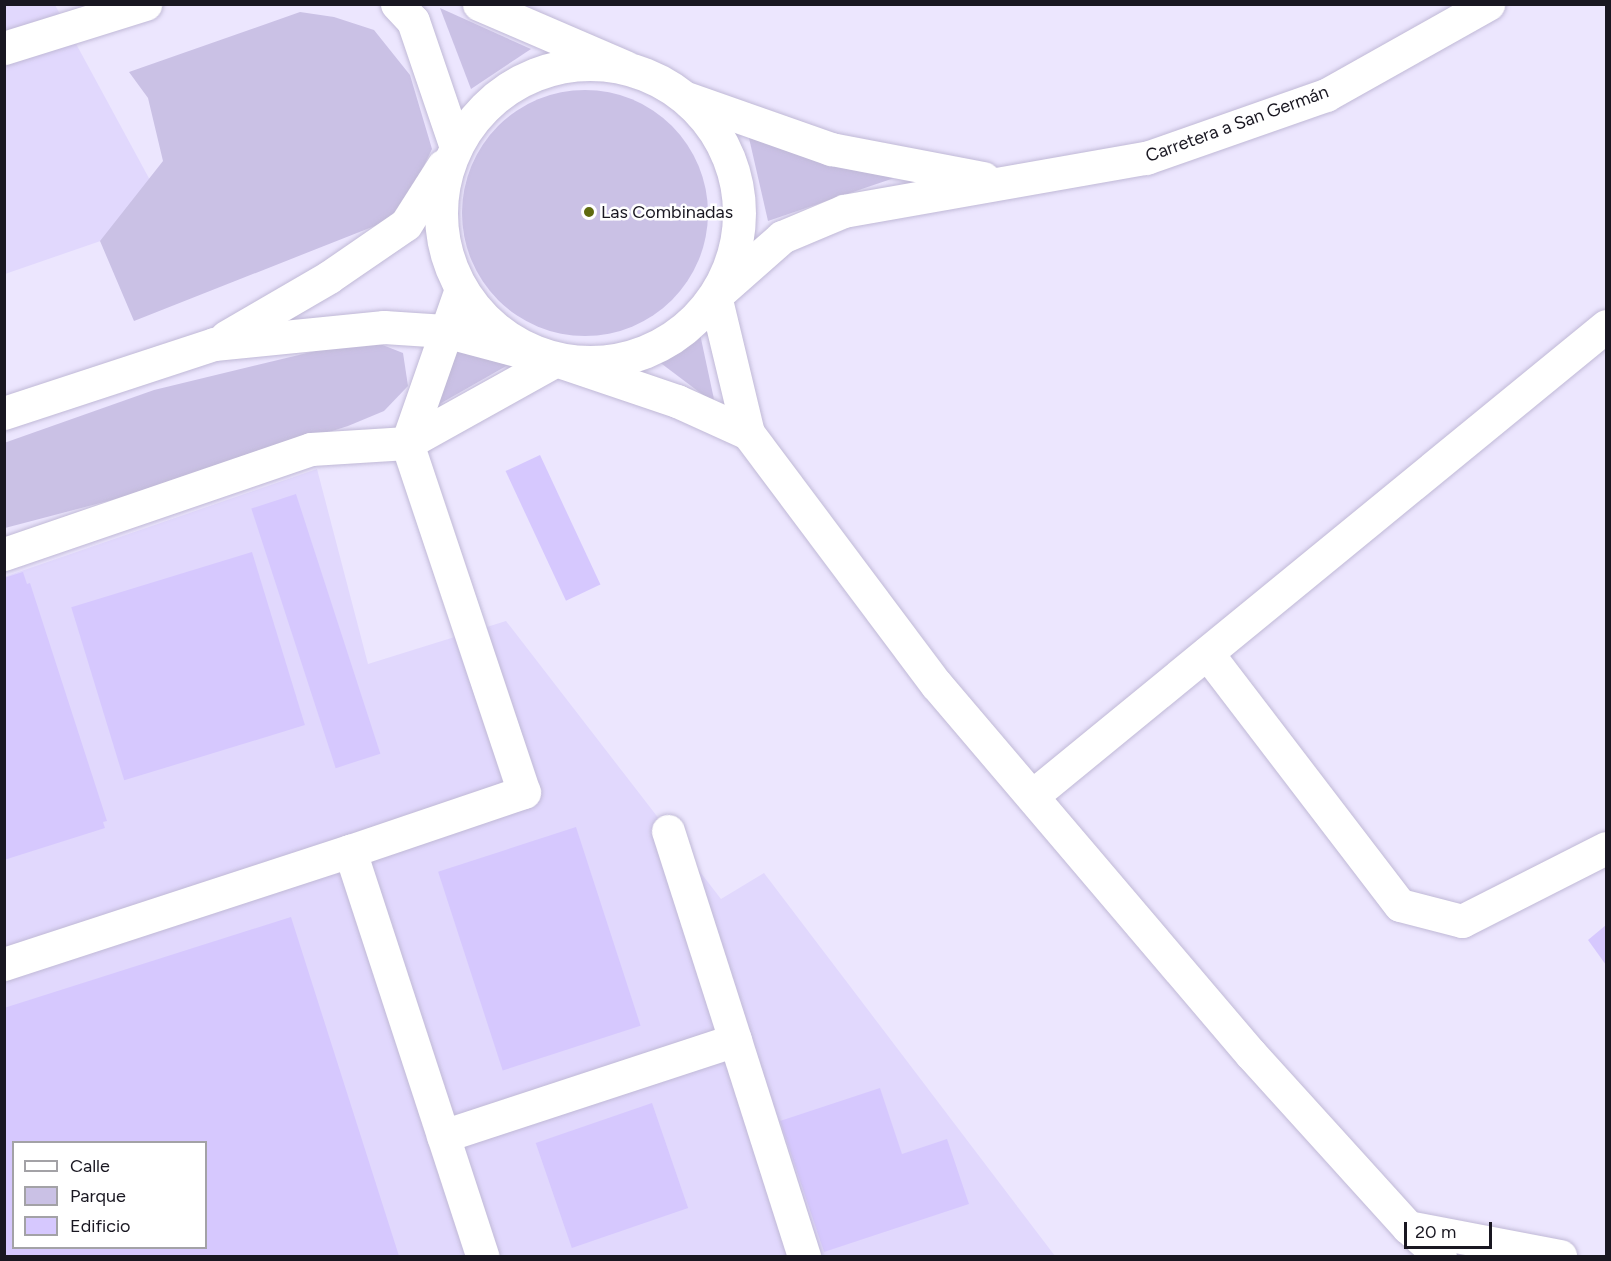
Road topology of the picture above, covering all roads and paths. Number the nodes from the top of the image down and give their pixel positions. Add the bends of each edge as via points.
1 (145, 4) edge
2 (397, 4) edge
3 (479, 4) edge
4 (1488, 4) edge
5 (4, 48) edge
6 (625, 67) junction
7 (684, 97) junction
8 (456, 147) junction
9 (1002, 182) junction
10 (461, 289) junction
11 (716, 296) junction
12 (1606, 326) edge
13 (445, 331) junction
14 (214, 344) junction
15 (556, 360) junction
16 (4, 413) edge
17 (748, 433) junction
18 (407, 443) junction
19 (4, 554) edge
20 (1207, 653) junction
21 (1032, 796) junction
22 (668, 831) dead end
23 (1606, 848) edge
24 (351, 851) junction
25 (4, 964) edge
26 (735, 1040) junction
27 (443, 1136) junction
28 (1408, 1227) junction
29 (483, 1257) edge
30 (804, 1257) edge
31 (1440, 1257) edge
32 (1560, 1257) edge

1 - 5 street
2 - 8 street via 413,21
3 - 6 street
4 - 9 street, Carretera a San Germán via 1326,95 1146,158
6 - 7 street via 657,79
6 - 8 street via 575,64 527,77 485,106
7 - 9 street, Carretera a San Germán via 831,149
7 - 11 street via 714,129 733,169 738,202 734,256
8 - 10 street via 442,194 443,243
8 - 14 street via 406,224 329,277
9 - 11 street, Carretera a San Germán via 844,212 782,237
10 - 13 street
10 - 15 street via 494,327 518,345
11 - 15 street via 685,330 646,353 601,363
11 - 17 street
12 - 20 street
13 - 14 street via 384,327
13 - 15 street
13 - 18 street
14 - 16 street
15 - 17 street via 677,402
15 - 18 street
17 - 21 street via 936,684
18 - 19 street via 311,449
18 - 24 street via 524,792
20 - 21 street
20 - 23 street via 1400,905 1462,921
21 - 28 street via 1251,1054
22 - 26 street
24 - 25 street
24 - 27 street
26 - 27 street
26 - 30 street
27 - 29 street
28 - 31 street
28 - 32 street

